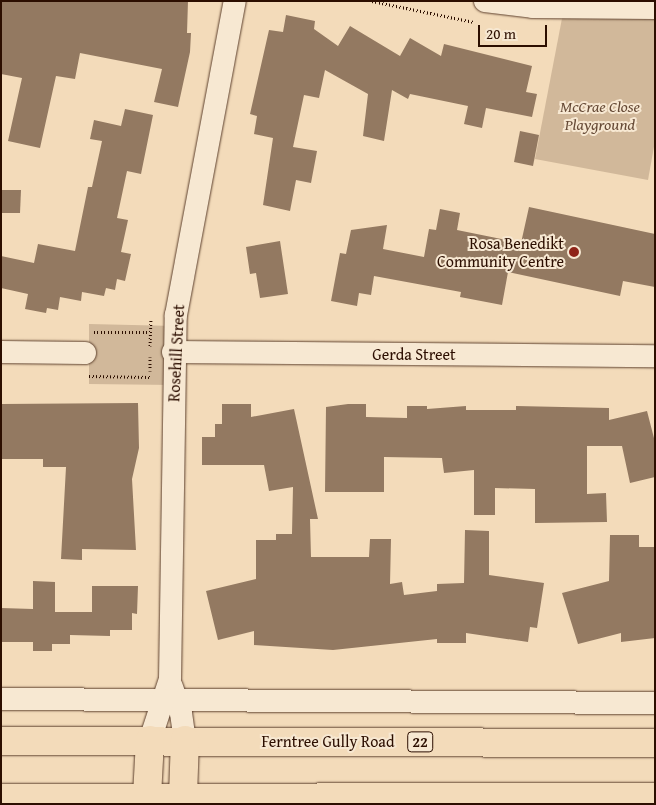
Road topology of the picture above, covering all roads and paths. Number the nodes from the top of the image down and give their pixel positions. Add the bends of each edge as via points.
1 (235, 1) edge
2 (486, 1) edge
3 (655, 8) edge
4 (1, 352) edge
5 (173, 352) junction
6 (85, 353) dead end
7 (655, 356) edge
8 (1, 699) edge
9 (169, 700) junction
10 (655, 703) edge
11 (150, 740) junction
12 (185, 740) junction
13 (1, 741) edge
14 (655, 743) edge
15 (147, 796) junction
16 (183, 796) junction
17 (655, 797) edge
18 (1, 798) edge

1 - 5 street, Rosehill Street via 176,315
2 - 3 street via 534,7
4 - 6 street
5 - 7 street, Gerda Street
5 - 9 street, Rosehill Street
8 - 9 street
9 - 10 street
9 - 11 street, Rosehill Street
9 - 12 street
11 - 12 main road, Ferntree Gully Road / 22
11 - 13 main road, Ferntree Gully Road / 22
11 - 15 main road
12 - 14 main road, Ferntree Gully Road / 22
12 - 16 main road
15 - 16 main road
15 - 18 main road
16 - 17 main road

